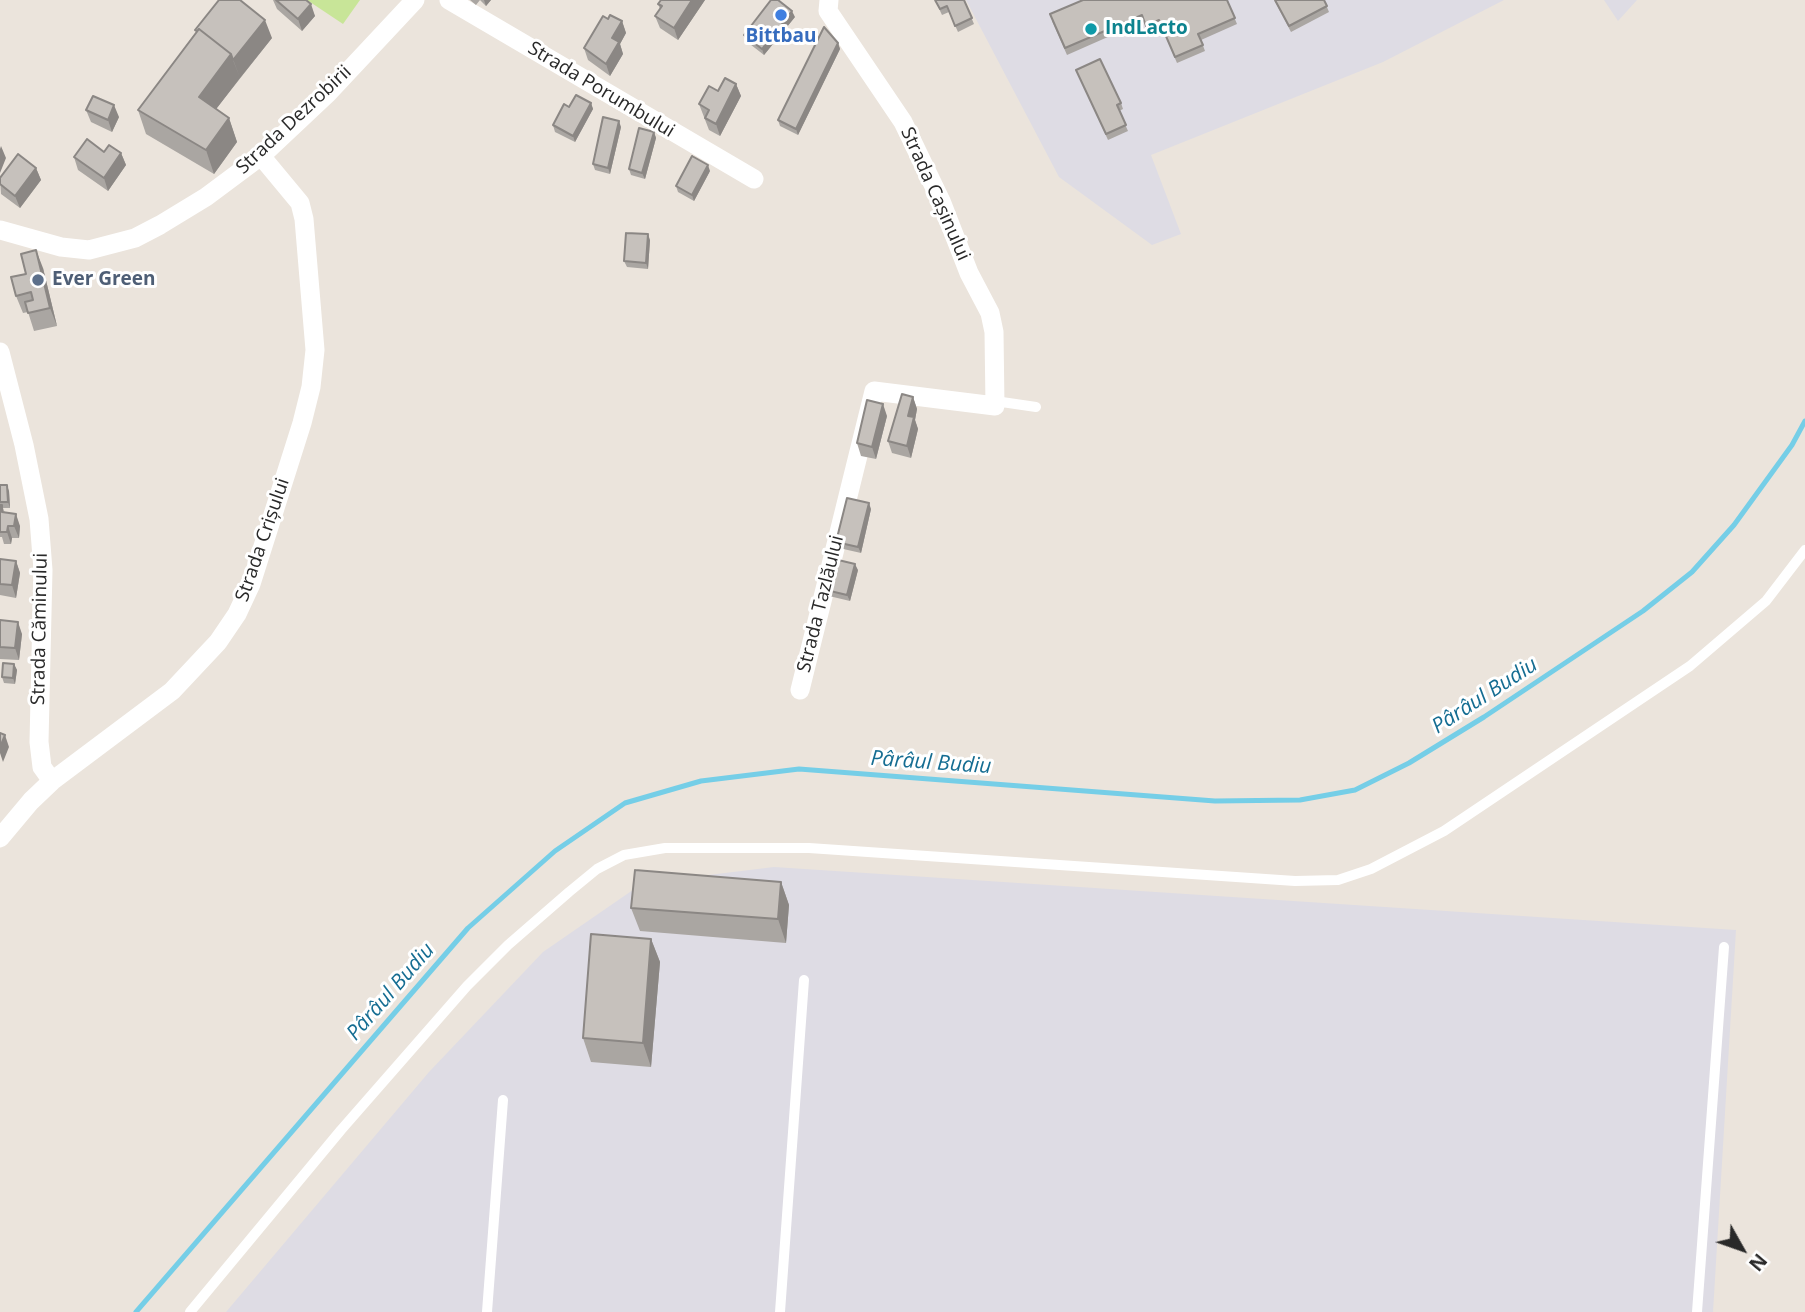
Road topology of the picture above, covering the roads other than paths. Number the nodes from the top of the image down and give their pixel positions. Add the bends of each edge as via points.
1 (415, 0) edge
2 (449, 0) edge
3 (829, 0) edge
4 (261, 156) junction
5 (754, 179) dead end
6 (0, 230) edge
7 (0, 352) edge
8 (995, 403) junction
9 (1036, 407) dead end
10 (1805, 550) edge
11 (800, 690) dead end
12 (52, 781) junction
13 (0, 838) edge
14 (1724, 947) dead end
15 (804, 980) dead end
16 (503, 1100) dead end
17 (190, 1312) edge
18 (487, 1312) edge
19 (780, 1312) edge
20 (1697, 1312) edge

1 - 4 street, Strada Dezrobirii
2 - 5 street, Strada Porumbului
3 - 8 street, Strada Cașinului via 828,11 903,122 990,313
4 - 6 street, Strada Dezrobirii via 171,218 112,245 89,250 61,247
4 - 12 street, Strada Crișului via 300,203 314,350 302,423 251,584 218,642 172,691
7 - 12 street, Strada Căminului via 39,519 43,570 39,742 42,767
8 - 9 lane
8 - 11 street, Strada Tazlăului via 874,391
10 - 17 lane via 1766,601 1690,666 1444,831 1371,869 1338,880 1295,881 796,848 665,848 624,855 569,892 467,986
12 - 13 street, Strada Crișului
14 - 20 lane
15 - 19 lane
16 - 18 lane

